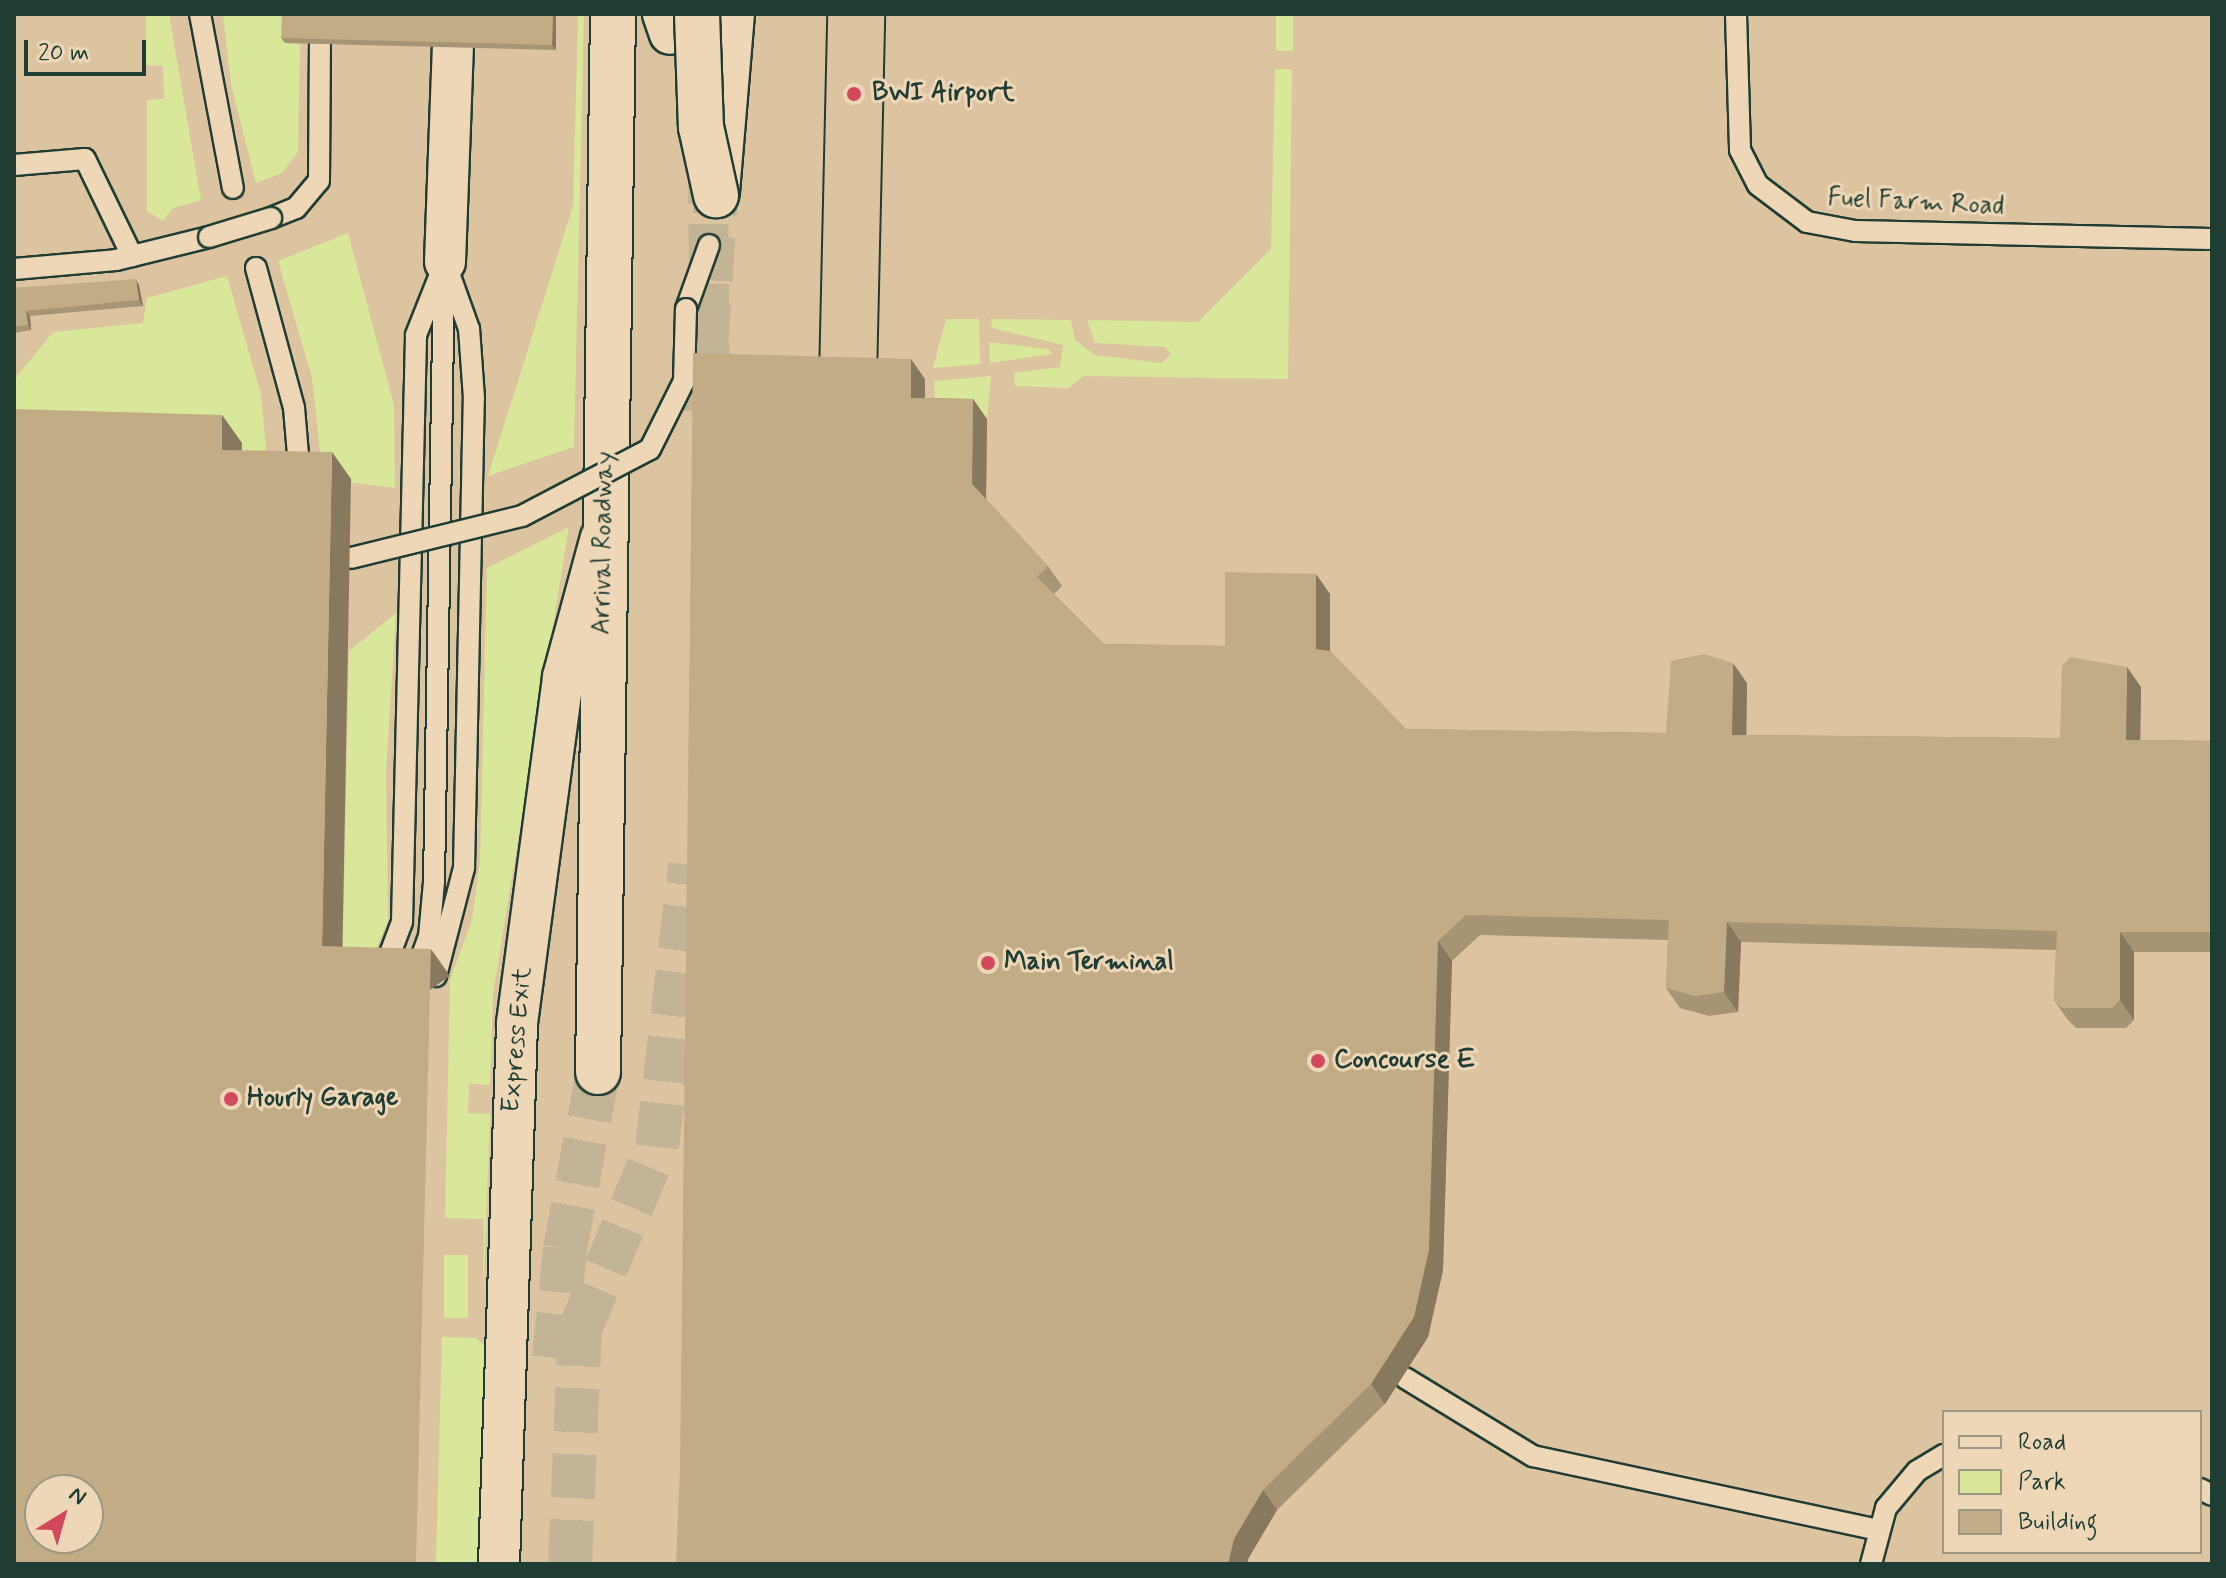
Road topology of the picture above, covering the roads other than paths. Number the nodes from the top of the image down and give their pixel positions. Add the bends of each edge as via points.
1 (200, 14) edge
2 (613, 14) edge
3 (732, 14) edge
4 (1736, 14) edge
5 (677, 21) edge
6 (320, 44) edge
7 (453, 47) edge
8 (14, 165) edge
9 (233, 188) dead end
10 (2212, 239) edge
11 (709, 245) dead end
12 (132, 256) junction
13 (445, 262) junction
14 (256, 268) dead end
15 (14, 269) edge
16 (300, 478) edge
17 (604, 525) junction
18 (351, 558) dead end
19 (382, 974) edge
20 (414, 975) edge
21 (436, 976) dead end
22 (598, 1072) tunnel mouth
23 (1405, 1378) dead end
24 (1942, 1456) edge
25 (1878, 1530) junction
26 (499, 1564) edge
27 (1871, 1564) edge

1 - 9 lane
2 - 17 main road, Arrival Roadway
3 - 5 main road, bridge via 716,195
4 - 10 lane, Fuel Farm Road via 1740,150 1758,185 1807,222 1855,231
6 - 12 lane, bridge via 319,181 296,208
7 - 13 street
8 - 12 lane via 85,159
11 - 18 lane, bridge via 689,289 684,381 650,449 522,516
12 - 15 lane
13 - 19 lane via 416,335 402,922
13 - 20 lane via 434,896 429,937
13 - 21 lane via 467,318 474,398 464,868
14 - 16 lane via 294,408
17 - 22 main road, Arrival Roadway
17 - 26 street, Express Exit via 561,691 517,1023
23 - 25 lane via 1533,1456
24 - 25 lane via 1901,1486
25 - 27 lane

